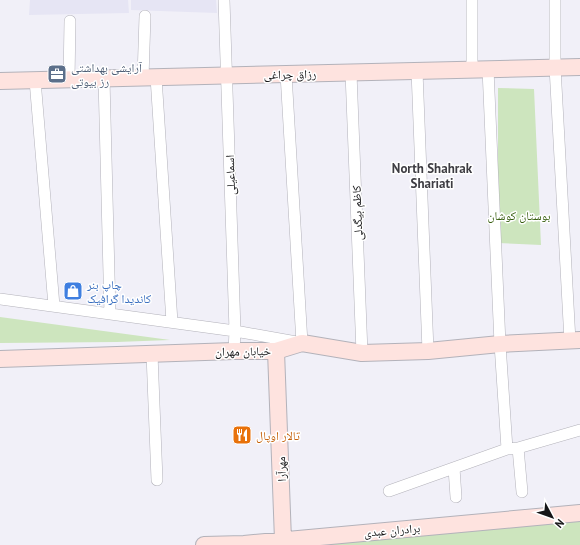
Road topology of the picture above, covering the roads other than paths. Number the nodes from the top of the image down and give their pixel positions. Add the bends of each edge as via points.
1 (224, 0) edge
2 (472, 0) edge
3 (555, 0) edge
4 (145, 16) dead end
5 (70, 22) dead end
6 (580, 67) edge
7 (555, 68) junction
8 (488, 69) junction
9 (472, 70) junction
10 (418, 71) junction
11 (351, 73) junction
12 (286, 74) junction
13 (227, 76) junction
14 (150, 78) junction
15 (104, 79) junction
16 (35, 80) junction
17 (69, 80) junction
18 (0, 81) edge
19 (0, 298) edge
20 (54, 306) junction
21 (110, 314) junction
22 (172, 322) junction
23 (235, 331) junction
24 (575, 340) edge
25 (302, 343) junction
26 (500, 344) junction
27 (234, 351) junction
28 (276, 351) junction
29 (428, 351) junction
30 (362, 353) junction
31 (152, 354) junction
32 (0, 359) edge
33 (580, 430) edge
34 (512, 448) junction
35 (454, 468) junction
36 (157, 480) dead end
37 (389, 491) dead end
38 (522, 492) dead end
39 (456, 497) dead end
40 (580, 513) edge
41 (283, 540) junction
42 (204, 545) edge

1 - 13 street, اسماعیلی
2 - 9 street
3 - 7 street
4 - 14 street
5 - 17 street
6 - 7 main road, رزاق چراغی
7 - 8 main road, رزاق چراغی
7 - 24 street
8 - 9 main road, رزاق چراغی
8 - 26 street
9 - 10 main road, رزاق چراغی
10 - 11 main road, رزاق چراغی
10 - 29 street
11 - 12 main road, رزاق چراغی
11 - 30 street, کاظم بیگدلی
12 - 13 main road, رزاق چراغی
12 - 25 street
13 - 14 main road, رزاق چراغی
13 - 23 street, اسماعیلی
14 - 15 main road, رزاق چراغی
14 - 22 street
15 - 17 main road, رزاق چراغی
15 - 21 street
16 - 17 main road, رزاق چراغی
16 - 18 main road, رزاق چراغی
16 - 20 street
19 - 20 street
20 - 21 street
21 - 22 street
22 - 23 street
23 - 25 street
23 - 27 street, اسماعیلی
24 - 26 main road, خیابان مهران
25 - 28 main road, خیابان مهران
25 - 30 main road, خیابان مهران
26 - 29 main road, خیابان مهران
26 - 34 street
27 - 28 main road, خیابان مهران
27 - 31 main road, خیابان مهران
28 - 41 main road, مهرآرا
29 - 30 main road, خیابان مهران
31 - 32 main road, خیابان مهران
31 - 36 street
33 - 34 street
34 - 35 street
34 - 38 street
35 - 37 street
35 - 39 street
40 - 41 main road, برادران عبدی
41 - 42 main road, برادران عبدی

